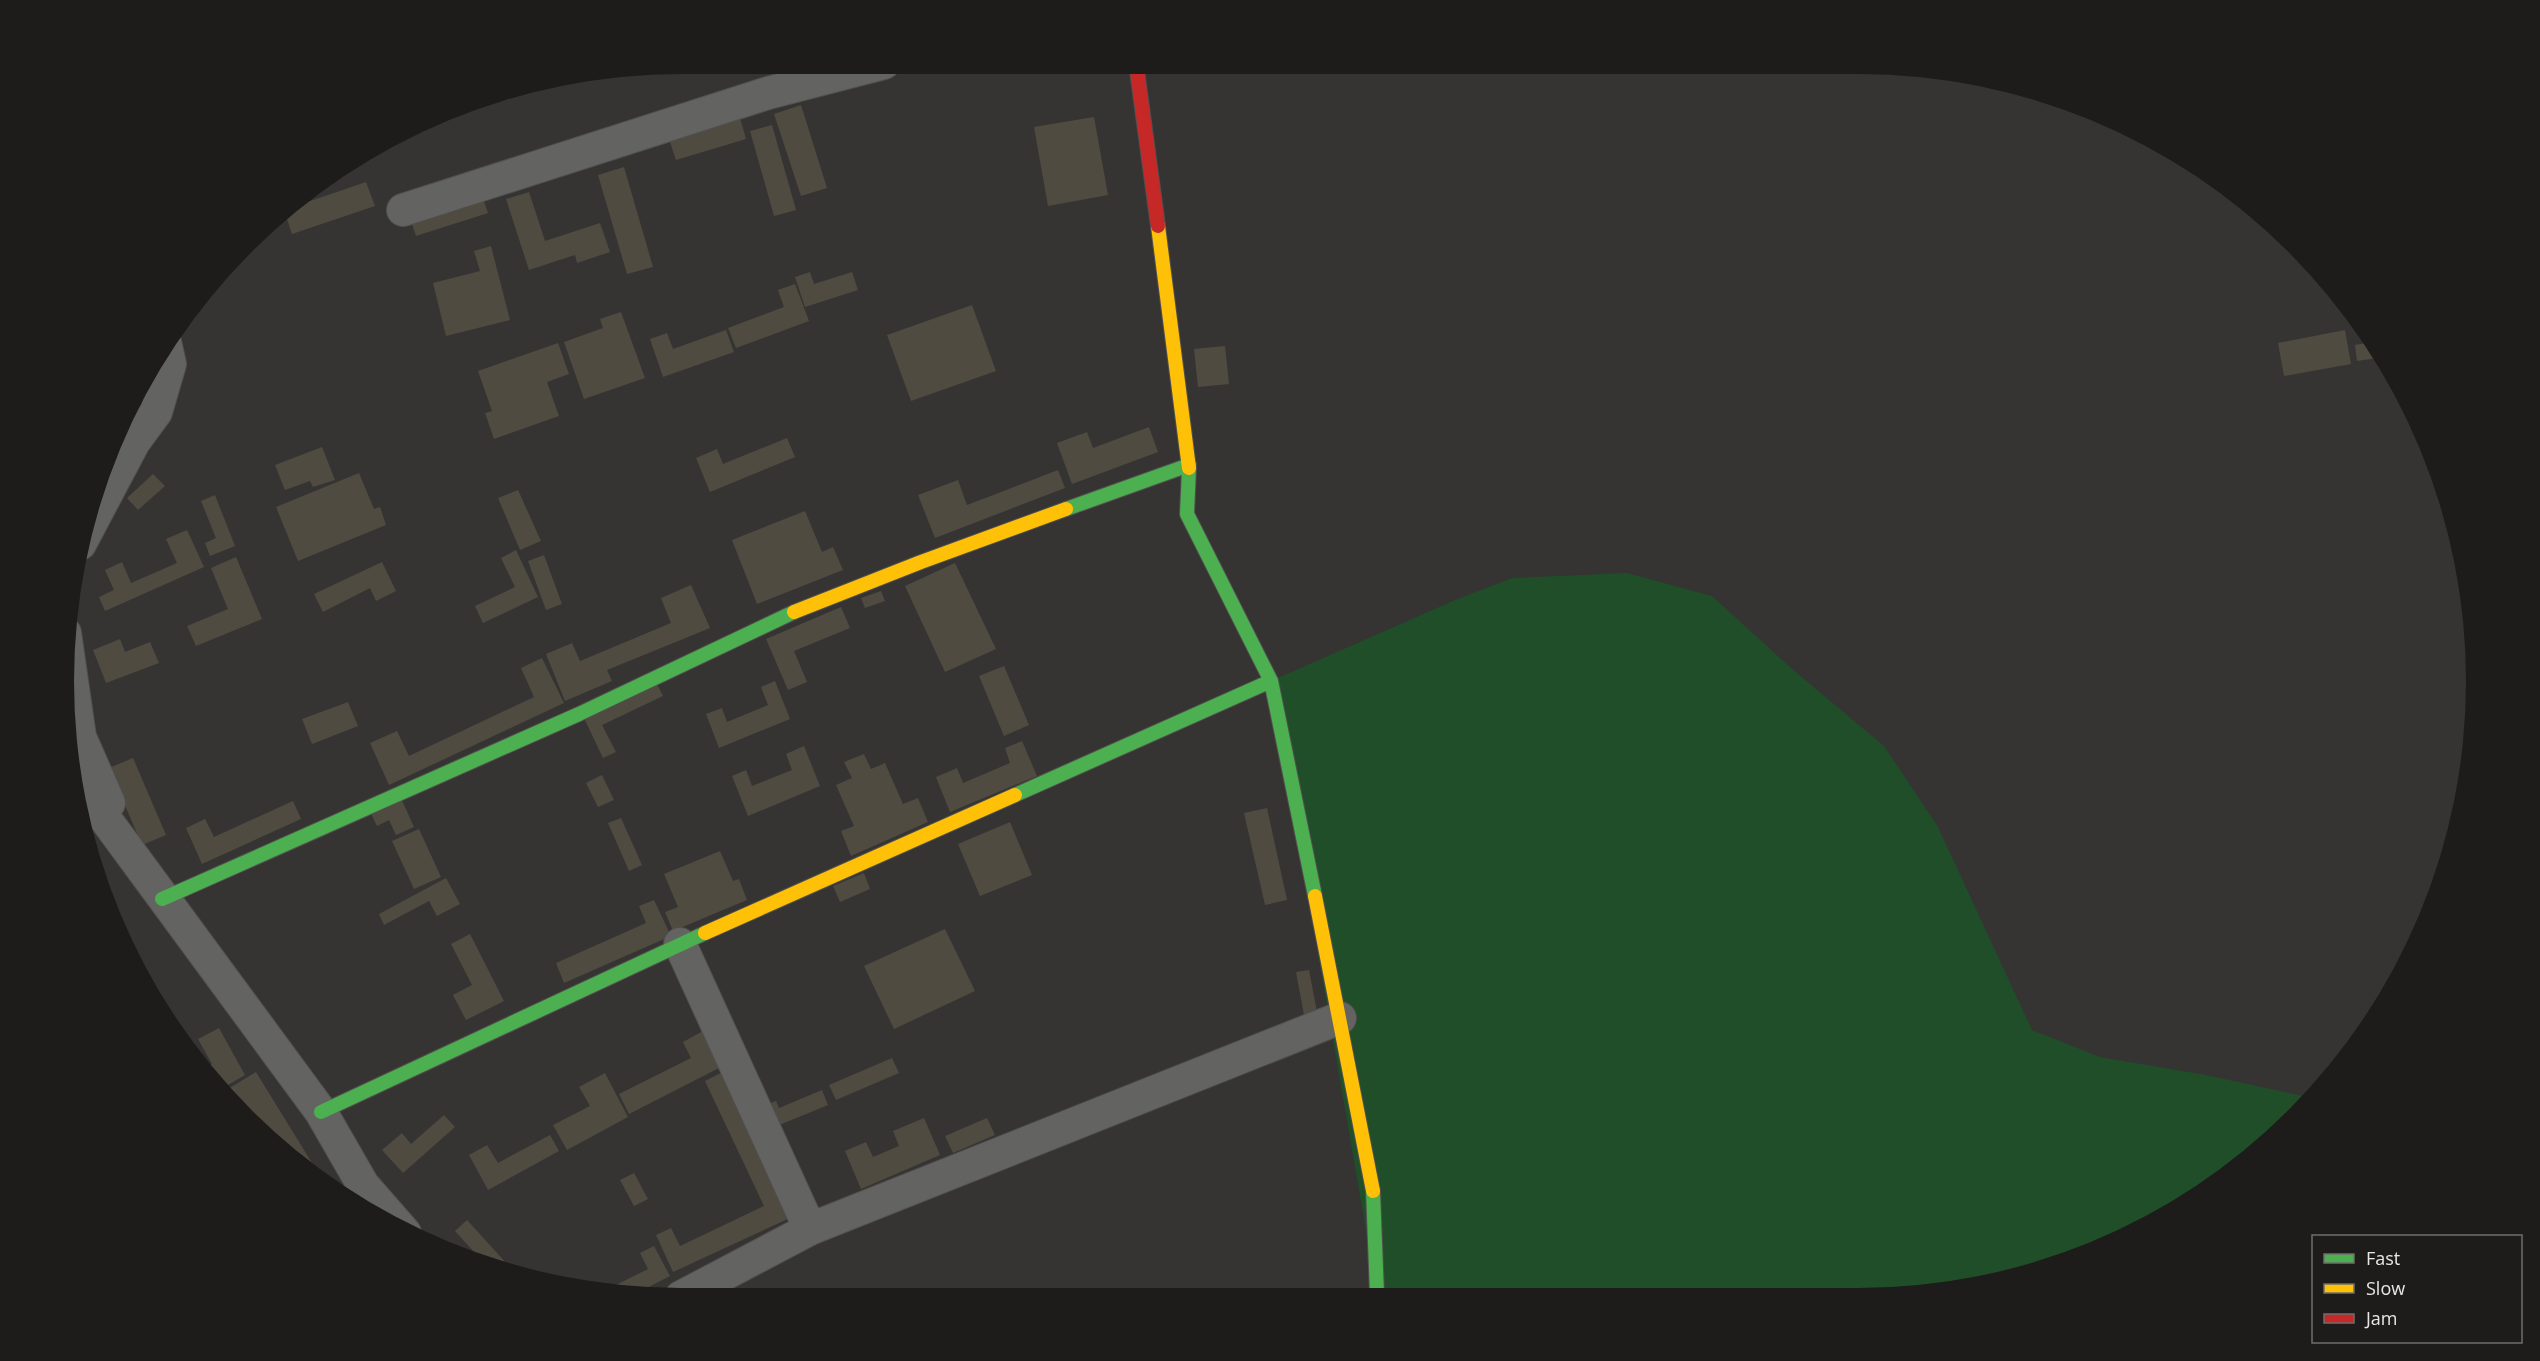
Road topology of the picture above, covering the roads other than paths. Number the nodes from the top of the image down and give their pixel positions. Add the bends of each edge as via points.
1 (841, 74) edge
2 (1137, 74) edge
3 (403, 210) dead end
4 (168, 356) edge
5 (1189, 465) junction
6 (98, 510) edge
7 (1271, 681) junction
8 (74, 699) edge
9 (84, 791) edge
10 (162, 898) junction
11 (680, 944) junction
12 (1340, 1018) junction
13 (321, 1112) junction
14 (385, 1211) edge
15 (810, 1229) junction
16 (698, 1288) edge
17 (1377, 1288) edge

1 - 3 street via 768,93
2 - 5 street
4 - 6 street via 170,364 156,412 134,442
5 - 7 street via 1187,514
5 - 10 street via 921,562 772,621 579,714
7 - 11 street
7 - 12 street
8 - 10 street via 80,737 119,825
9 - 10 street
10 - 13 street
11 - 13 street
11 - 15 street
12 - 15 street
12 - 17 street via 1373,1178
13 - 14 street via 363,1185
15 - 16 street

